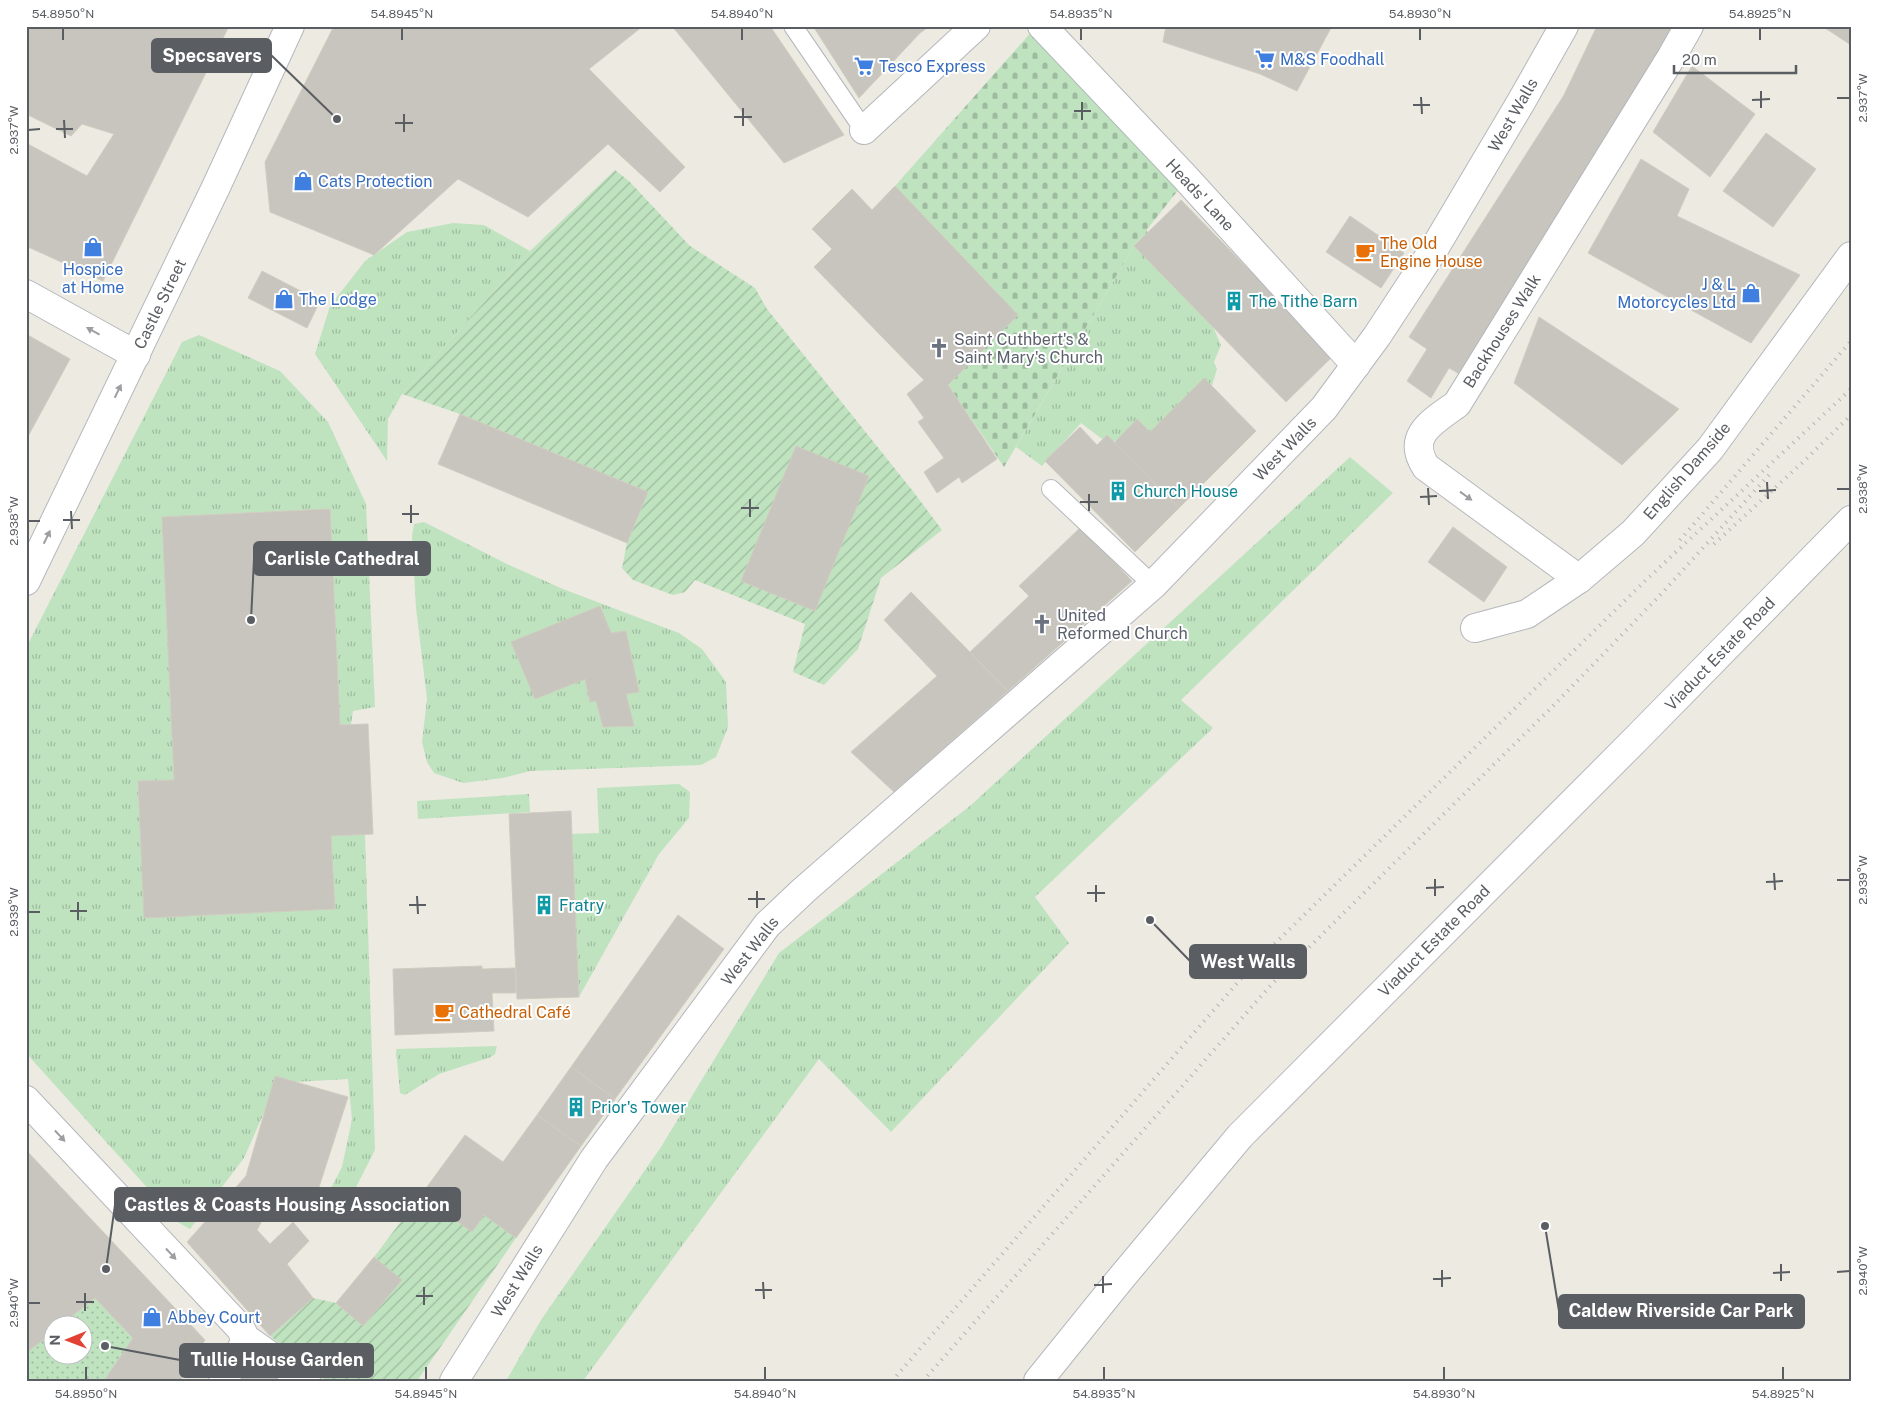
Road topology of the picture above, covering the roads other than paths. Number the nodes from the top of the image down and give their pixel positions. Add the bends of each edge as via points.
1 (290, 26) edge
2 (793, 26) edge
3 (976, 26) edge
4 (1042, 26) edge
5 (1564, 26) edge
6 (1689, 26) edge
7 (864, 130) joint
8 (1851, 256) edge
9 (26, 294) edge
10 (136, 355) junction
11 (1356, 365) junction
12 (1051, 489) dead end
13 (1851, 520) edge
14 (1579, 579) junction
15 (26, 581) edge
16 (1153, 585) junction
17 (1476, 628) dead end
18 (26, 1100) edge
19 (244, 1342) junction
20 (223, 1381) edge
21 (306, 1381) edge
22 (454, 1381) edge
23 (1038, 1381) edge

1 - 10 street, Castle Street
2 - 7 lane
3 - 7 street
4 - 11 street, Heads' Lane
5 - 11 street, West Walls via 1434,250
6 -> 14 street, Backhouses Walk via 1457,404 1430,424 1422,433 1418,446 1426,467
8 - 14 street, English Damside via 1710,449 1633,534
10 -> 9 street
15 -> 10 street, Castle Street
11 - 16 street, West Walls via 1324,408
12 - 16 lane
13 - 23 street, Viaduct Estate Road via 1240,1136
14 - 17 street, English Damside via 1528,614
16 - 22 street, West Walls via 767,925 594,1159
18 -> 19 street via 241,1329
19 - 20 street
19 - 21 street

